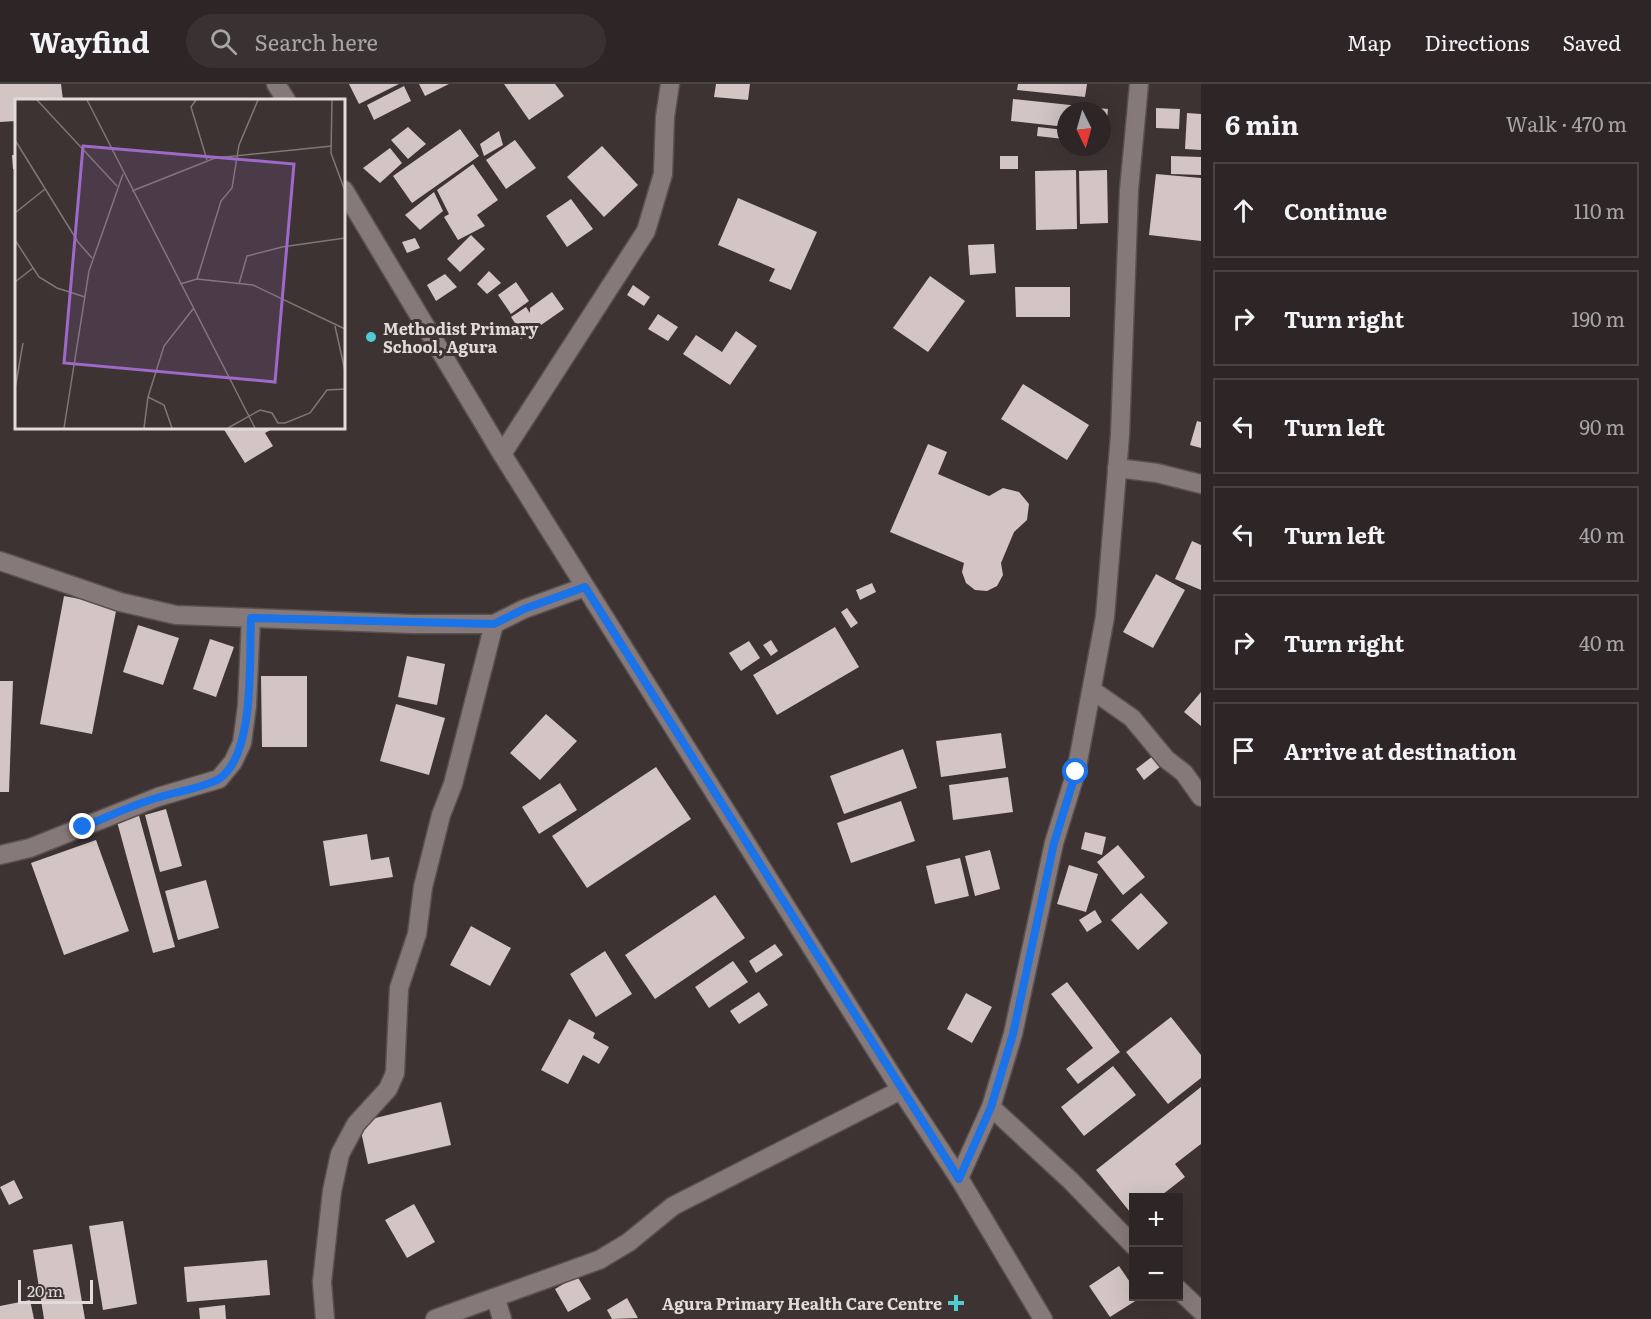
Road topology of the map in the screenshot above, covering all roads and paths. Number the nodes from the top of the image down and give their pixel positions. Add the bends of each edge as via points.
1 (276, 84) edge
2 (670, 84) edge
3 (1139, 84) edge
4 (285, 99) edge
5 (345, 192) edge
6 (502, 454) junction
7 (1117, 468) junction
8 (1201, 484) edge
9 (0, 561) edge
10 (585, 587) junction
11 (251, 618) junction
12 (494, 624) junction
13 (1092, 690) junction
14 (1201, 797) edge
15 (0, 855) edge
16 (901, 1090) junction
17 (991, 1107) junction
18 (959, 1179) junction
19 (1129, 1241) edge
20 (1183, 1293) edge
21 (496, 1299) junction
22 (1201, 1311) edge
23 (325, 1319) edge
24 (435, 1319) edge
25 (502, 1319) edge
26 (1043, 1319) edge

1 - 4 street
2 - 6 street via 663,174 646,231
3 - 7 street via 1129,190
5 - 6 street
6 - 10 street
7 - 8 street
7 - 13 street via 1105,618
9 - 11 street via 120,602 176,615
10 - 12 street
10 - 16 street
11 - 12 street
11 - 15 street via 242,743 219,779 158,797 30,848
12 - 23 street via 423,887 417,934 399,988 395,1073 388,1089 356,1124 340,1154 322,1282
13 - 14 street via 1132,718
13 - 17 street via 1013,1034
16 - 18 street
16 - 21 street via 673,1206 629,1242 599,1260
17 - 18 street
17 - 19 street
18 - 26 street
20 - 22 street
21 - 24 street
21 - 25 street

